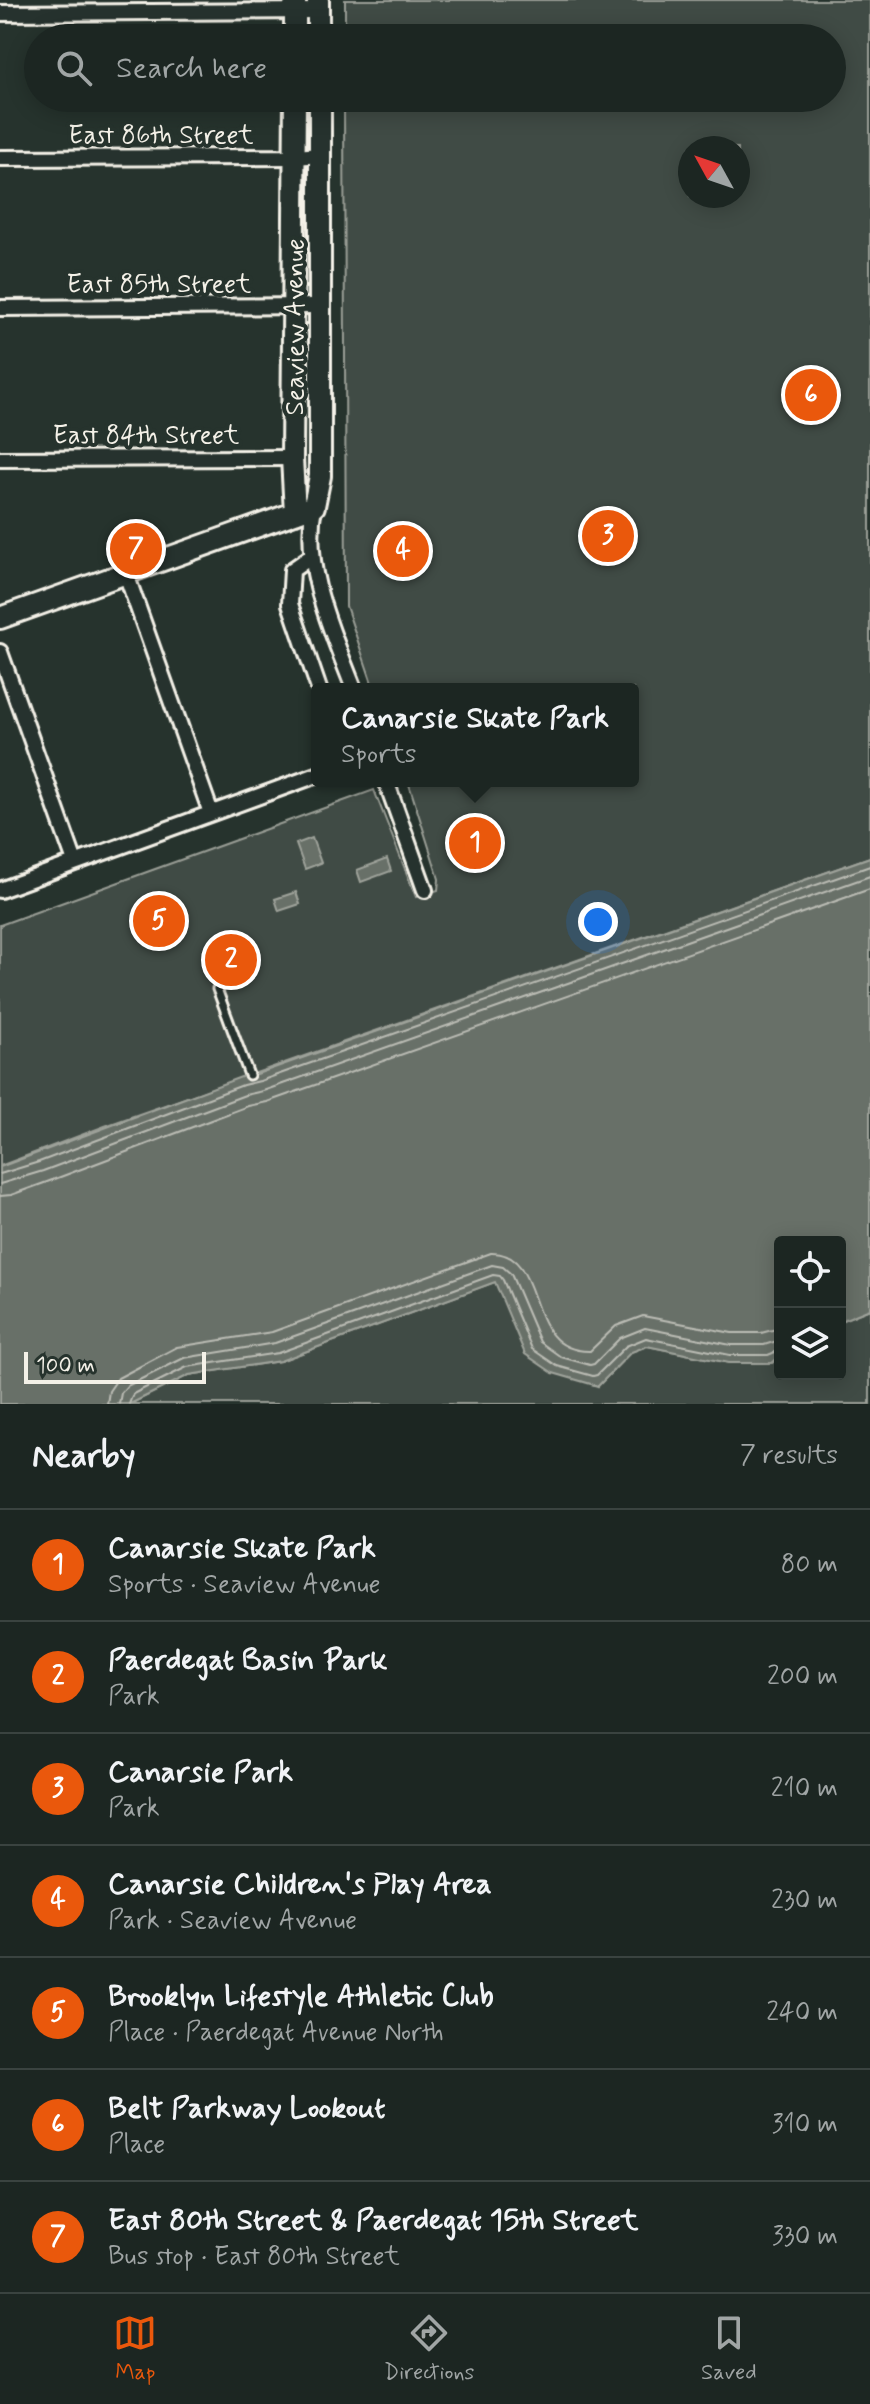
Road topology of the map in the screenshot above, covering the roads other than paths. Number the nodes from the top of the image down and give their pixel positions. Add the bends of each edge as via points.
1 (295, 6) edge
2 (318, 6) edge
3 (0, 13) edge
4 (295, 112) edge
5 (320, 112) edge
6 (321, 155) junction
7 (295, 157) junction
8 (0, 158) edge
9 (294, 306) junction
10 (318, 306) junction
11 (0, 308) edge
12 (292, 458) junction
13 (0, 459) edge
14 (305, 509) junction
15 (312, 556) junction
16 (126, 574) junction
17 (0, 618) edge
18 (0, 652) edge
19 (317, 683) edge
20 (352, 683) edge
21 (311, 777) edge
22 (388, 787) edge
23 (211, 813) junction
24 (75, 862) junction
25 (0, 890) edge
26 (425, 890) dead end
27 (217, 989) dead end
28 (249, 1075) dead end

1 - 2 street
1 - 3 street
4 - 7 street, Seaview Avenue
5 - 6 street, Seaview Avenue
6 - 7 street, East 86th Street
6 - 10 street, Seaview Avenue
7 - 8 street, East 86th Street
7 - 9 street, Seaview Avenue
9 - 10 street, East 85th Street
9 - 11 street, East 85th Street
9 - 12 street, Seaview Avenue
10 - 14 street, Seaview Avenue via 320,476
12 - 13 street, East 84th Street
12 - 14 street, Seaview Avenue
14 - 15 street, Seaview Avenue
14 - 16 street
15 - 19 street via 292,570 290,604
15 - 20 street, Seaview Avenue via 321,601
16 - 17 street
16 - 23 street
18 - 24 street
21 - 23 street
22 - 26 street
23 - 24 street
24 - 25 street
27 - 28 lane

